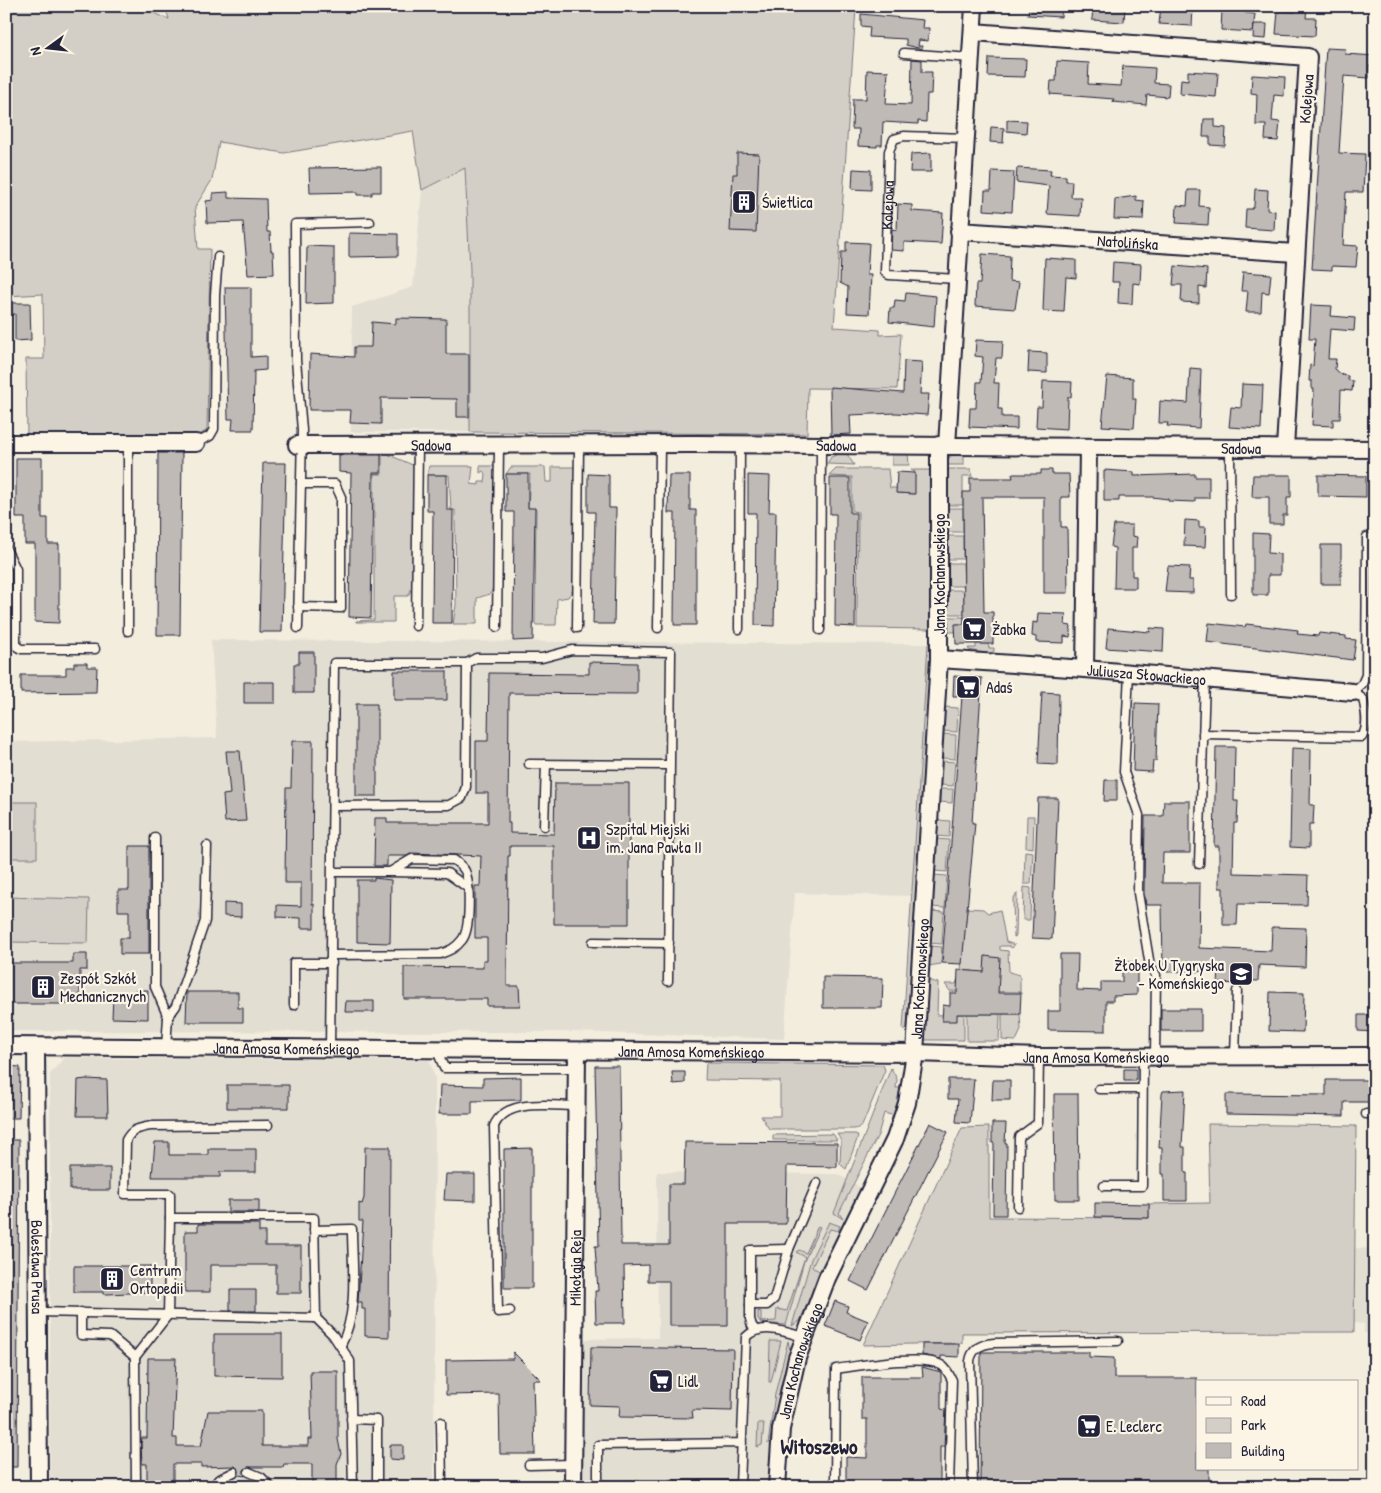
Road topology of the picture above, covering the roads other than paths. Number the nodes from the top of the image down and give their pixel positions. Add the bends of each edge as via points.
1 (974, 6) edge
2 (973, 32) junction
3 (904, 53) dead end
4 (971, 58) junction
5 (966, 138) junction
6 (370, 222) dead end
7 (959, 231) junction
8 (1296, 253) junction
9 (218, 256) dead end
10 (957, 279) junction
11 (6, 443) edge
12 (196, 443) joint
13 (418, 443) junction
14 (128, 444) junction
15 (500, 444) junction
16 (579, 444) junction
17 (660, 444) junction
18 (299, 445) junction
19 (740, 445) junction
20 (943, 445) junction
21 (821, 446) junction
22 (1088, 448) junction
23 (1285, 448) junction
24 (1230, 449) junction
25 (1375, 449) edge
26 (301, 484) junction
27 (1367, 537) dead end
28 (6, 549) edge
29 (1232, 594) dead end
30 (298, 607) junction
31 (416, 626) dead end
32 (497, 627) dead end
33 (298, 628) dead end
34 (577, 628) dead end
35 (658, 628) dead end
36 (739, 629) dead end
37 (820, 630) dead end
38 (128, 631) dead end
39 (95, 649) dead end
40 (939, 659) junction
41 (467, 663) junction
42 (1085, 668) junction
43 (1129, 673) junction
44 (1205, 680) junction
45 (1353, 692) junction
46 (1203, 734) junction
47 (529, 764) dead end
48 (546, 764) junction
49 (669, 765) junction
50 (333, 806) junction
51 (544, 826) dead end
52 (155, 838) dead end
53 (208, 846) dead end
54 (1199, 864) dead end
55 (333, 872) junction
56 (390, 872) junction
57 (468, 888) junction
58 (593, 942) dead end
59 (669, 943) junction
60 (332, 959) junction
61 (668, 981) dead end
62 (1237, 991) dead end
63 (294, 1005) dead end
64 (168, 1017) junction
65 (6, 1046) edge
66 (36, 1047) junction
67 (166, 1048) junction
68 (330, 1049) junction
69 (436, 1050) junction
70 (577, 1051) junction
71 (915, 1053) junction
72 (1149, 1056) junction
73 (1235, 1056) junction
74 (1375, 1056) edge
75 (1039, 1057) junction
76 (576, 1068) junction
77 (1142, 1089) junction
78 (1100, 1090) dead end
79 (576, 1106) junction
80 (268, 1125) dead end
81 (817, 1183) dead end
82 (1104, 1186) dead end
83 (1018, 1207) dead end
84 (170, 1218) junction
85 (314, 1230) junction
86 (789, 1249) junction
87 (750, 1304) junction
88 (38, 1312) junction
89 (81, 1312) junction
90 (510, 1312) dead end
91 (168, 1315) junction
92 (316, 1318) junction
93 (756, 1330) junction
94 (803, 1337) junction
95 (1118, 1342) dead end
96 (341, 1345) junction
97 (135, 1357) junction
98 (352, 1420) junction
99 (441, 1422) dead end
100 (742, 1444) junction
101 (573, 1464) junction
102 (529, 1465) dead end
103 (234, 1472) dead end
104 (249, 1472) dead end
105 (39, 1487) edge
106 (136, 1487) edge
107 (212, 1487) edge
108 (270, 1487) edge
109 (354, 1487) edge
110 (377, 1487) edge
111 (442, 1487) edge
112 (573, 1487) edge
113 (777, 1487) edge
114 (835, 1487) edge
115 (949, 1487) edge
116 (973, 1487) edge

1 - 2 street
2 - 4 street
2 - 8 street, Kolejowa via 1308,57
3 - 4 lane
4 - 5 street
5 - 7 street
5 - 10 lane, Kolejowa via 904,136 894,140 890,151 885,272 889,275
6 - 18 lane via 295,224 296,360 302,430
7 - 8 street, Natolińska
7 - 10 street
8 - 23 street, Kolejowa
9 - 12 lane via 214,430 210,436
10 - 20 street
11 - 14 street
12 - 14 street
13 - 15 street, Sadowa
13 - 18 street, Sadowa
13 - 31 lane
14 - 38 lane
15 - 16 street, Sadowa
15 - 32 lane
16 - 17 street, Sadowa
16 - 34 lane
17 - 19 street, Sadowa
17 - 35 lane
18 - 26 lane
19 - 21 street, Sadowa
19 - 36 lane
20 - 21 street, Sadowa
20 - 22 street, Sadowa
20 - 40 street, Jana Kochanowskiego
21 - 37 lane
22 - 24 street, Sadowa
22 - 42 street
23 - 24 street, Sadowa
23 - 25 street, Sadowa
24 - 29 lane
26 - 30 lane
26 - 30 lane via 334,484 340,498 341,608
27 - 45 lane via 1366,675
28 - 39 lane via 16,569 16,646 21,650
30 - 33 lane
40 - 42 street, Juliusza Słowackiego
40 - 71 street, Jana Kochanowskiego
41 - 49 lane via 476,658 542,658 572,650 671,652
41 - 50 lane via 466,788 462,798 449,805
41 - 50 lane via 334,662
42 - 43 street, Juliusza Słowackiego
43 - 44 street, Juliusza Słowackiego
43 - 72 lane via 1124,772 1139,815 1138,893 1150,966 1156,975
44 - 45 street, Juliusza Słowackiego
44 - 46 lane
45 - 46 lane via 1363,699 1366,710 1366,731 1362,737
46 - 54 lane
47 - 48 lane
48 - 49 lane
48 - 51 lane
49 - 59 lane
50 - 55 lane
52 - 64 lane via 155,987
53 - 64 lane via 205,921 176,1006
55 - 56 lane
55 - 60 lane
56 - 57 lane via 447,873
56 - 57 lane via 412,860 454,860 465,870
57 - 60 lane via 468,921 464,939 452,949 440,954
58 - 59 lane
59 - 61 lane
60 - 63 lane via 294,963
60 - 68 lane
62 - 73 lane
64 - 67 lane
65 - 66 street, Jana Amosa Komeńskiego
66 - 67 street, Jana Amosa Komeńskiego
66 - 88 street, Bolesława Prusa
67 - 68 street, Jana Amosa Komeńskiego
68 - 69 street, Jana Amosa Komeńskiego
69 - 70 street, Jana Amosa Komeńskiego
69 - 76 lane via 444,1068
70 - 71 street, Jana Amosa Komeńskiego
70 - 76 street, Mikołaja Reja
71 - 75 street, Jana Amosa Komeńskiego
71 - 94 street, Jana Kochanowskiego via 907,1103 895,1139
72 - 73 street, Jana Amosa Komeńskiego
72 - 75 street, Jana Amosa Komeńskiego
72 - 77 lane
73 - 74 street, Jana Amosa Komeńskiego
75 - 83 lane via 1038,1123 1019,1137
76 - 79 street, Mikołaja Reja
77 - 78 lane
77 - 82 lane via 1142,1186
79 - 90 lane via 509,1109 497,1118 494,1126 498,1312
79 - 101 street, Mikołaja Reja
80 - 84 lane via 151,1126 130,1134 126,1140 124,1194 170,1194
81 - 86 lane
84 - 85 lane via 314,1218
84 - 91 lane
85 - 92 lane
85 - 96 lane via 352,1230 352,1307 348,1331
86 - 87 lane via 774,1299 766,1305
86 - 87 lane via 750,1250
87 - 93 lane via 750,1319
88 - 89 lane
88 - 105 street, Bolesława Prusa
89 - 91 lane
89 - 97 lane via 81,1336 110,1336
91 - 92 lane
91 - 97 lane
92 - 96 lane
93 - 94 lane via 773,1330
93 - 100 lane via 746,1337
94 - 113 street, Jana Kochanowskiego via 781,1429
95 - 116 lane via 994,1343 974,1350 970,1361
96 - 98 lane via 350,1360
97 - 106 lane
98 - 109 lane
98 - 110 lane via 377,1420
99 - 111 lane
100 - 100 lane via 598,1445 598,1486 740,1485
101 - 102 lane
101 - 112 street, Mikołaja Reja
103 - 107 lane
104 - 108 lane via 261,1476
114 - 115 lane via 836,1369 886,1362 933,1362 947,1370 952,1380

